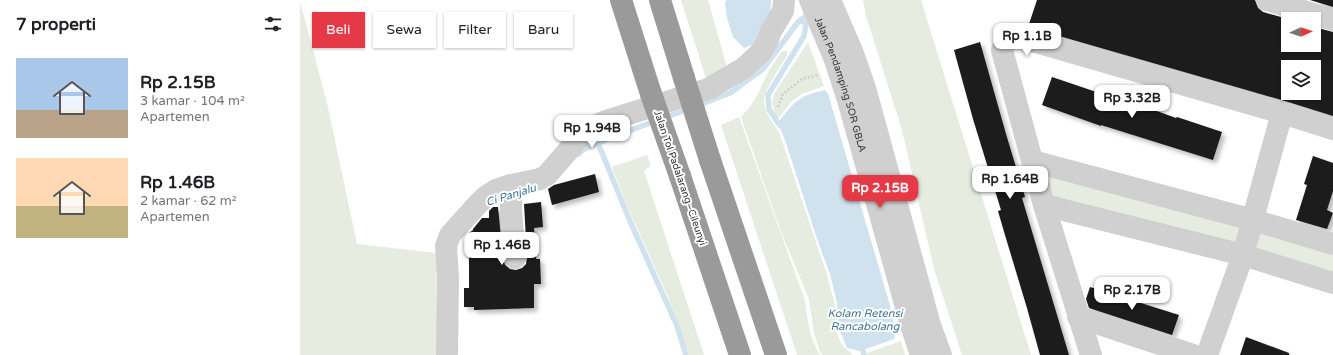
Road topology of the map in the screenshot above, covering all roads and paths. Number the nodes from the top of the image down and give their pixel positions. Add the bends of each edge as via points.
1 (620, 0) edge
2 (660, 0) edge
3 (784, 0) edge
4 (810, 0) edge
5 (830, 0) edge
6 (1267, 0) edge
7 (1333, 20) edge
8 (831, 26) junction
9 (842, 60) junction
10 (778, 108) dead end
11 (1282, 113) junction
12 (1333, 129) edge
13 (1032, 161) junction
14 (511, 190) junction
15 (1044, 205) junction
16 (1253, 220) junction
17 (1333, 244) edge
18 (1243, 255) junction
19 (515, 258) dead end
20 (1333, 282) edge
21 (717, 290) junction
22 (1078, 317) junction
23 (447, 355) edge
24 (723, 355) edge
25 (740, 355) edge
26 (776, 355) edge
27 (921, 355) edge
28 (941, 355) edge
29 (1090, 355) edge
30 (1193, 355) edge
31 (1207, 355) edge

1 - 21 highway, Jalan Tol Padalarang–Cileunyi, bridge
2 - 26 highway, bridge via 710,160
3 - 14 street via 784,11 771,30 760,54 744,68 708,89 606,121 586,130 547,175
4 - 8 street, Jalan Pendamping SOR GBLA
5 - 8 street, Jalan Pendamping SOR GBLA
6 - 7 street
8 - 9 street, Jalan Pendamping SOR GBLA
9 - 10 path via 802,79 783,94
9 - 27 street, Jalan Pendamping SOR GBLA via 848,100
9 - 28 street, Jalan Pendamping SOR GBLA via 865,88 930,325
11 - 12 street
11 - 13 street via 1017,38 1008,40 1002,50
11 - 16 street
13 - 15 street
13 - 16 street
14 - 19 street
14 - 23 street via 496,190 485,197 446,241
15 - 18 street
15 - 22 street
16 - 17 street
16 - 18 street
18 - 20 street
18 - 31 street
21 - 24 highway via 716,323
21 - 25 highway, Jalan Tol Padalarang–Cileunyi
22 - 29 street
22 - 30 street

